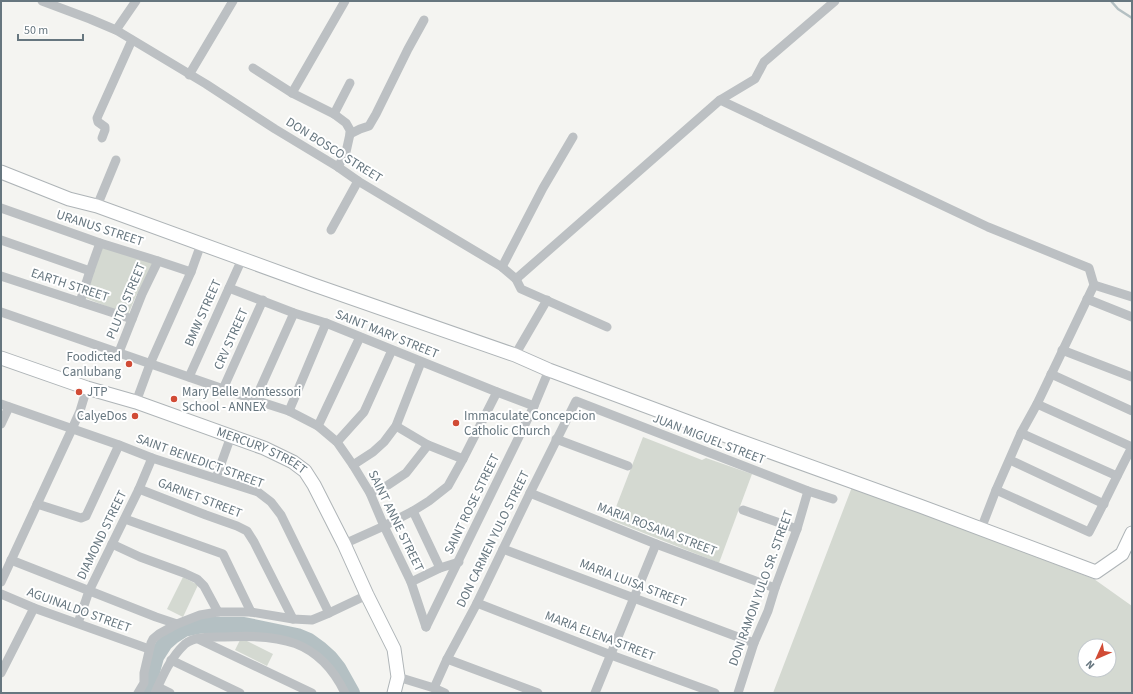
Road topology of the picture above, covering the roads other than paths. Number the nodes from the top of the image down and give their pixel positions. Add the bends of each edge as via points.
1 (42, 1) edge
2 (136, 1) edge
3 (233, 1) edge
4 (345, 1) edge
5 (835, 1) edge
6 (424, 20) dead end
7 (116, 30) junction
8 (132, 40) junction
9 (253, 68) dead end
10 (189, 75) junction
11 (350, 83) dead end
12 (292, 93) junction
13 (720, 100) junction
14 (334, 114) junction
15 (350, 134) junction
16 (573, 136) dead end
17 (102, 138) dead end
18 (116, 160) dead end
19 (338, 167) junction
20 (1, 172) edge
21 (358, 181) junction
22 (97, 206) junction
23 (1, 208) edge
24 (331, 230) dead end
25 (1, 240) edge
26 (100, 243) junction
27 (201, 244) junction
28 (242, 260) junction
29 (158, 261) junction
30 (502, 266) junction
31 (90, 271) junction
32 (191, 272) junction
33 (1, 276) edge
34 (516, 279) junction
35 (1094, 285) junction
36 (229, 288) junction
37 (1132, 297) edge
38 (263, 300) junction
39 (547, 300) junction
40 (1087, 300) junction
41 (80, 302) junction
42 (1, 312) edge
43 (294, 313) junction
44 (1132, 317) edge
45 (132, 319) junction
46 (326, 323) junction
47 (607, 327) dead end
48 (360, 337) junction
49 (392, 350) junction
50 (1062, 350) junction
51 (118, 352) junction
52 (515, 355) junction
53 (1, 358) edge
54 (421, 362) junction
55 (150, 364) junction
56 (549, 370) junction
57 (1051, 374) junction
58 (1131, 375) edge
59 (189, 377) junction
60 (87, 388) junction
61 (223, 389) junction
62 (497, 392) junction
63 (255, 400) junction
64 (576, 401) joint
65 (136, 402) junction
66 (1037, 404) junction
67 (5, 405) edge
68 (534, 406) junction
69 (289, 411) junction
70 (1132, 411) edge
71 (1, 424) edge
72 (318, 426) junction
73 (396, 426) junction
74 (72, 429) junction
75 (1021, 433) junction
76 (231, 436) junction
77 (556, 439) junction
78 (337, 442) junction
79 (119, 445) junction
80 (428, 445) junction
81 (1132, 447) edge
82 (152, 458) junction
83 (463, 459) junction
84 (1010, 460) junction
85 (354, 465) junction
86 (628, 466) dead end
87 (1116, 476) junction
88 (216, 478) junction
89 (139, 489) junction
90 (996, 490) junction
91 (808, 491) junction
92 (370, 493) junction
93 (530, 493) junction
94 (833, 500) dead end
95 (37, 504) junction
96 (1104, 504) junction
97 (743, 510) dead end
98 (413, 511) junction
99 (125, 518) junction
100 (384, 526) junction
101 (797, 529) junction
102 (981, 529) junction
103 (1132, 534) edge
104 (112, 544) junction
105 (344, 544) junction
106 (656, 544) junction
107 (503, 549) junction
108 (11, 560) junction
109 (459, 562) junction
110 (440, 568) junction
111 (1, 582) edge
112 (411, 582) junction
113 (775, 588) junction
114 (89, 592) junction
115 (1, 594) edge
116 (367, 595) junction
117 (634, 598) junction
118 (477, 603) junction
119 (34, 608) junction
120 (218, 612) junction
121 (252, 612) junction
122 (329, 613) junction
123 (293, 619) junction
124 (78, 623) junction
125 (176, 624) junction
126 (426, 627) joint
127 (197, 639) junction
128 (754, 643) junction
129 (149, 649) junction
130 (611, 655) junction
131 (447, 659) junction
132 (171, 660) junction
133 (1, 673) edge
134 (398, 677) junction
135 (157, 690) edge
136 (343, 692) edge
137 (441, 692) edge
138 (138, 693) edge
139 (170, 693) edge
140 (240, 693) edge
141 (312, 693) edge
142 (394, 693) edge
143 (538, 693) edge
144 (595, 693) edge
145 (715, 693) edge
146 (738, 693) edge

1 - 7 street, DON BOSCO STREET
2 - 7 street
3 - 10 street
4 - 12 street
5 - 13 street via 764,62 755,79
6 - 15 street via 369,126
7 - 8 street, DON BOSCO STREET
8 - 10 street, DON BOSCO STREET
8 - 17 street via 97,118 98,122 105,126
9 - 12 street
10 - 19 street, DON BOSCO STREET
11 - 14 street
12 - 14 street
13 - 34 street
13 - 35 street via 988,227 1089,268
14 - 15 street via 346,123
15 - 19 street via 346,152
16 - 30 street via 542,188
18 - 22 street
19 - 21 street, DON BOSCO STREET
20 - 22 street via 69,199
21 - 24 street
21 - 30 street, DON BOSCO STREET
22 - 27 street
23 - 26 street, URANUS STREET
25 - 31 street
26 - 29 street, URANUS STREET
26 - 31 street
27 - 28 street
27 - 32 street
28 - 36 street, BMW STREET
28 - 52 street
29 - 32 street, URANUS STREET
29 - 45 street, PLUTO STREET
30 - 34 street, DON BOSCO STREET
31 - 41 street
32 - 55 street
33 - 41 street, EARTH STREET
34 - 39 street, DON BOSCO STREET via 521,289
35 - 37 street
35 - 40 street
36 - 38 street, SAINT MARY STREET
36 - 59 street, BMW STREET
38 - 43 street, SAINT MARY STREET
38 - 61 street, CRV STREET
39 - 47 street, DON BOSCO STREET
39 - 52 street
40 - 44 street
40 - 50 street
41 - 45 street, EARTH STREET
42 - 51 street, SAINT ANNE STREET
43 - 46 street, SAINT MARY STREET
43 - 63 street
45 - 51 street, PLUTO STREET
46 - 48 street, SAINT MARY STREET
46 - 69 street
48 - 49 street, SAINT MARY STREET
48 - 72 street
49 - 54 street, SAINT MARY STREET
49 - 78 street via 364,412
50 - 57 street
50 - 58 street
51 - 55 street, SAINT ANNE STREET
52 - 56 street
53 - 60 street, MERCURY STREET
54 - 62 street, SAINT MARY STREET
54 - 73 street
55 - 59 street, SAINT ANNE STREET
55 - 65 street
56 - 68 street, SAINT ROSE STREET
56 - 102 street
57 - 66 street
57 - 70 street
59 - 61 street, SAINT ANNE STREET
60 - 65 street, MERCURY STREET
60 - 74 street
61 - 63 street, SAINT ANNE STREET
62 - 68 street, SAINT MARY STREET
62 - 83 street
63 - 69 street, SAINT ANNE STREET
64 - 77 street, DON CARMEN YULO STREET
64 - 91 street, JUAN MIGUEL STREET
65 - 76 street, MERCURY STREET
66 - 75 street
66 - 81 street
67 - 71 street
67 - 74 street, SAINT BENEDICT STREET
68 - 109 street, SAINT ROSE STREET
69 - 72 street, SAINT ANNE STREET
72 - 78 street, SAINT ANNE STREET
73 - 80 street
73 - 85 street via 374,452
74 - 79 street, SAINT BENEDICT STREET
74 - 95 street
75 - 84 street
75 - 87 street
76 - 88 street
76 - 105 street, MERCURY STREET via 293,462 305,472
77 - 86 street
77 - 93 street, DON CARMEN YULO STREET
78 - 85 street, SAINT ANNE STREET
79 - 82 street, SAINT BENEDICT STREET
79 - 95 street via 86,516 81,518
80 - 83 street
80 - 92 street via 406,472 388,485
81 - 87 street
82 - 88 street, SAINT BENEDICT STREET
82 - 89 street, DIAMOND STREET
83 - 98 street via 448,486
84 - 90 street
84 - 96 street
85 - 92 street, SAINT ANNE STREET
87 - 96 street
88 - 122 street, SAINT BENEDICT STREET via 258,492 271,502 281,515
89 - 99 street, DIAMOND STREET
89 - 123 street, GARNET STREET via 247,531
90 - 96 street via 1089,532
90 - 102 street
91 - 94 street, JUAN MIGUEL STREET
91 - 101 street, DON RAMON YULO SR. STREET
92 - 100 street, SAINT ANNE STREET
93 - 106 street, MARIA ROSANA STREET
93 - 107 street, DON CARMEN YULO STREET
95 - 108 street
97 - 101 street
98 - 100 street
98 - 110 street
99 - 104 street, DIAMOND STREET
99 - 121 street via 223,554
100 - 105 street
100 - 112 street, SAINT ANNE STREET
101 - 113 street, DON RAMON YULO SR. STREET
102 - 103 street via 1096,572 1122,554
104 - 114 street, DIAMOND STREET
104 - 120 street via 197,580 204,586
105 - 116 street, MERCURY STREET
106 - 113 street, MARIA ROSANA STREET
106 - 117 street
107 - 117 street, MARIA LUISA STREET
107 - 118 street, DON CARMEN YULO STREET
108 - 111 street
108 - 114 street
109 - 110 street
109 - 126 street, SAINT ROSE STREET
110 - 112 street
112 - 126 street, SAINT ANNE STREET
113 - 128 street, DON RAMON YULO SR. STREET
114 - 124 street, DIAMOND STREET
114 - 125 street
115 - 119 street, AGUINALDO STREET
116 - 122 street
116 - 134 street, MERCURY STREET via 394,649
117 - 128 street, MARIA LUISA STREET
117 - 130 street
118 - 130 street, MARIA ELENA STREET
118 - 131 street, DON CARMEN YULO STREET
119 - 124 street, AGUINALDO STREET
119 - 133 street
120 - 121 street
120 - 125 street via 200,615
121 - 123 street
122 - 123 street via 312,620
124 - 129 street, AGUINALDO STREET
125 - 129 street via 153,639
127 - 132 street via 186,643
127 - 136 street via 241,636 267,637 292,642 309,650 324,662 335,675
127 - 141 street
128 - 146 street, DON RAMON YULO SR. STREET
129 - 138 street via 145,680
130 - 144 street
130 - 145 street, MARIA ELENA STREET
131 - 137 street, DON CARMEN YULO STREET
131 - 143 street
132 - 135 street
132 - 140 street
134 - 137 street
134 - 142 street
135 - 139 street

